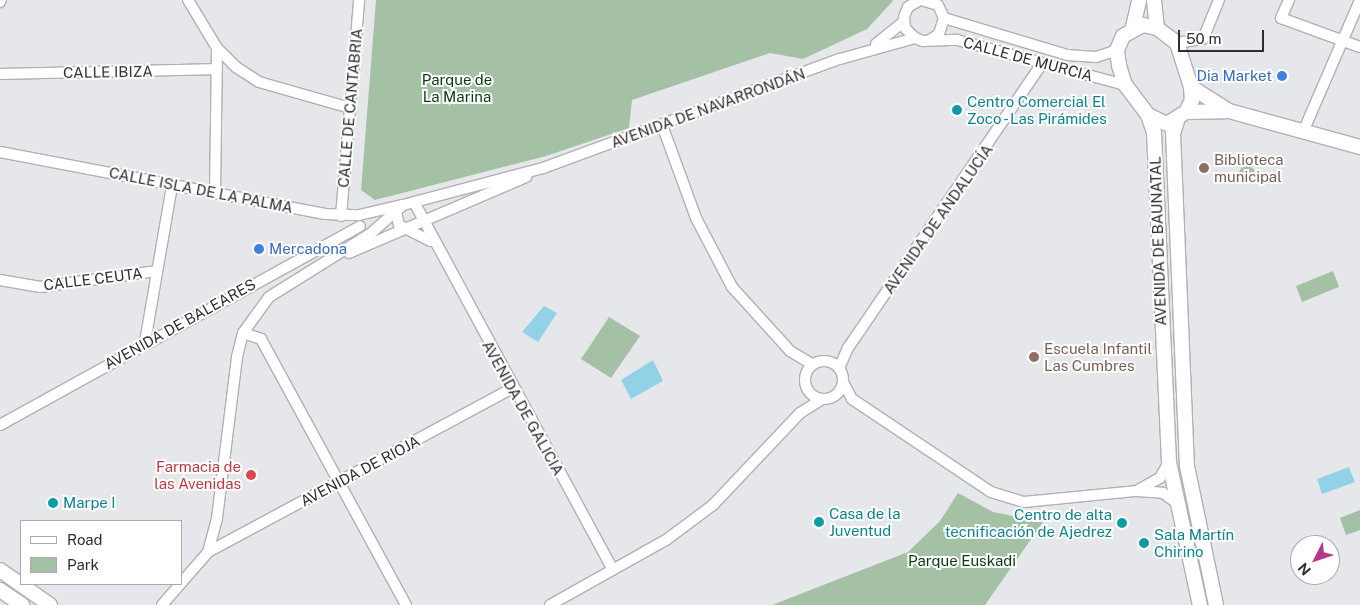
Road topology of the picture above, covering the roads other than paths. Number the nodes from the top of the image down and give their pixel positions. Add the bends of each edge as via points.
1 (188, 0) edge
2 (358, 0) edge
3 (920, 0) edge
4 (1139, 0) edge
5 (1154, 0) edge
6 (1219, 0) edge
7 (1289, 0) edge
8 (1360, 0) edge
9 (937, 2) edge
10 (944, 18) junction
11 (904, 21) junction
12 (1133, 27) junction
13 (1157, 28) junction
14 (915, 38) junction
15 (930, 40) junction
16 (1342, 40) junction
17 (1177, 43) junction
18 (1360, 47) edge
19 (217, 48) junction
20 (872, 48) junction
21 (1117, 50) junction
22 (1042, 64) junction
23 (217, 69) junction
24 (0, 74) edge
25 (1125, 84) junction
26 (1191, 87) junction
27 (350, 108) junction
28 (1229, 111) junction
29 (1148, 115) junction
30 (1181, 116) junction
31 (662, 125) junction
32 (1303, 132) junction
33 (1360, 147) edge
34 (0, 152) edge
35 (543, 168) junction
36 (172, 185) junction
37 (215, 193) junction
38 (414, 202) junction
39 (399, 208) junction
40 (341, 216) junction
41 (422, 221) junction
42 (360, 226) dead end
43 (405, 228) junction
44 (435, 245) junction
45 (309, 270) junction
46 (157, 271) junction
47 (0, 280) edge
48 (244, 332) junction
49 (145, 342) junction
50 (848, 348) junction
51 (790, 350) junction
52 (826, 361) junction
53 (812, 364) junction
54 (840, 368) junction
55 (805, 375) junction
56 (843, 382) junction
57 (511, 389) junction
58 (806, 389) junction
59 (834, 397) junction
60 (822, 399) junction
61 (852, 399) junction
62 (800, 413) junction
63 (0, 424) edge
64 (1169, 462) junction
65 (340, 483) junction
66 (1137, 491) junction
67 (1177, 503) junction
68 (208, 552) junction
69 (0, 570) edge
70 (613, 570) junction
71 (182, 582) edge
72 (20, 584) edge
73 (21, 585) edge
74 (179, 585) edge
75 (0, 590) edge
76 (22, 605) edge
77 (50, 605) edge
78 (162, 605) edge
79 (406, 605) edge
80 (550, 605) edge
81 (1200, 605) edge
82 (1216, 605) edge

1 - 19 street
2 - 27 street, CALLE DE CANTABRIA
3 - 9 street
3 - 11 street via 908,7
4 - 12 main road
5 - 13 main road
6 - 17 street via 1203,39
7 - 16 street via 1281,18
8 - 16 street
9 - 10 street
10 - 15 street via 939,34
10 - 21 street, CALLE DE MURCIA via 1067,55 1096,57
11 - 14 street
11 - 20 street, AVENIDA DE NAVARRONDÁN
12 - 13 main road
12 - 21 main road
13 - 17 main road
14 - 15 street
14 - 20 street, AVENIDA DE NAVARRONDÁN
15 - 22 street, CALLE DE MURCIA via 957,40
16 - 18 street
16 - 32 street
17 - 26 main road
19 - 23 street
19 - 27 street via 259,82
20 - 31 street, AVENIDA DE NAVARRONDÁN
21 - 25 main road
22 - 25 street, CALLE DE MURCIA
22 - 50 street, AVENIDA DE ANDALUCÍA
23 - 24 street, CALLE IBIZA
23 - 37 street
25 - 29 main road
26 - 28 main road
26 - 30 main road via 1192,100
27 - 40 street, CALLE DE CANTABRIA
28 - 30 main road
28 - 32 main road
29 - 30 main road via 1162,123
29 - 64 main road, AVENIDA DE BAUNATAL via 1154,132
30 - 82 main road, AVENIDA DE BAUNATAL via 1173,138 1187,466
31 - 35 street, AVENIDA DE NAVARRONDÁN
31 - 51 street via 696,218 732,288
32 - 33 main road
34 - 36 street, CALLE ISLA DE LA PALMA
35 - 38 street, AVENIDA DE NAVARRONDÁN
35 - 41 street, AVENIDA DE NAVARRONDÁN
36 - 37 street, CALLE ISLA DE LA PALMA
36 - 46 street
37 - 40 street, CALLE ISLA DE LA PALMA
38 - 39 street, AVENIDA DE NAVARRONDÁN
38 - 41 street, AVENIDA DE GALICIA
39 - 40 street, CALLE ISLA DE LA PALMA
39 - 43 street via 399,225
39 - 45 street, AVENIDA DE NAVARRONDÁN via 370,234
41 - 43 street, AVENIDA DE NAVARRONDÁN
41 - 44 street, AVENIDA DE GALICIA
42 - 49 street, AVENIDA DE BALEARES
43 - 44 street, AVENIDA DE GALICIA via 423,233
43 - 45 street, AVENIDA DE NAVARRONDÁN
44 - 57 street, AVENIDA DE GALICIA
45 - 48 street, AVENIDA DE NAVARRONDÁN via 269,297
46 - 47 street, CALLE CEUTA via 40,287
46 - 49 street
48 - 65 street via 261,339
48 - 68 street, AVENIDA DE NAVARRONDÁN
49 - 63 street, AVENIDA DE BALEARES
50 - 52 street, AVENIDA DE ANDALUCÍA
50 - 54 street, AVENIDA DE ANDALUCÍA
51 - 53 street
51 - 55 street
52 - 53 street
52 - 54 street
53 - 55 street
54 - 56 street
55 - 58 street
56 - 59 street
56 - 61 street
57 - 65 street, AVENIDA DE RIOJA
57 - 70 street, AVENIDA DE GALICIA
58 - 60 street
58 - 62 street
59 - 60 street
59 - 61 street
60 - 62 street
61 - 66 street via 991,492 1024,502
62 - 70 street via 713,504
64 - 66 street via 1160,478
64 - 67 main road, AVENIDA DE BAUNATAL
65 - 68 street, AVENIDA DE RIOJA
65 - 79 street
66 - 67 street via 1163,493
67 - 81 main road, AVENIDA DE BAUNATAL
68 - 71 street
69 - 72 main road
70 - 80 street
73 - 77 main road
74 - 78 street
75 - 76 main road

